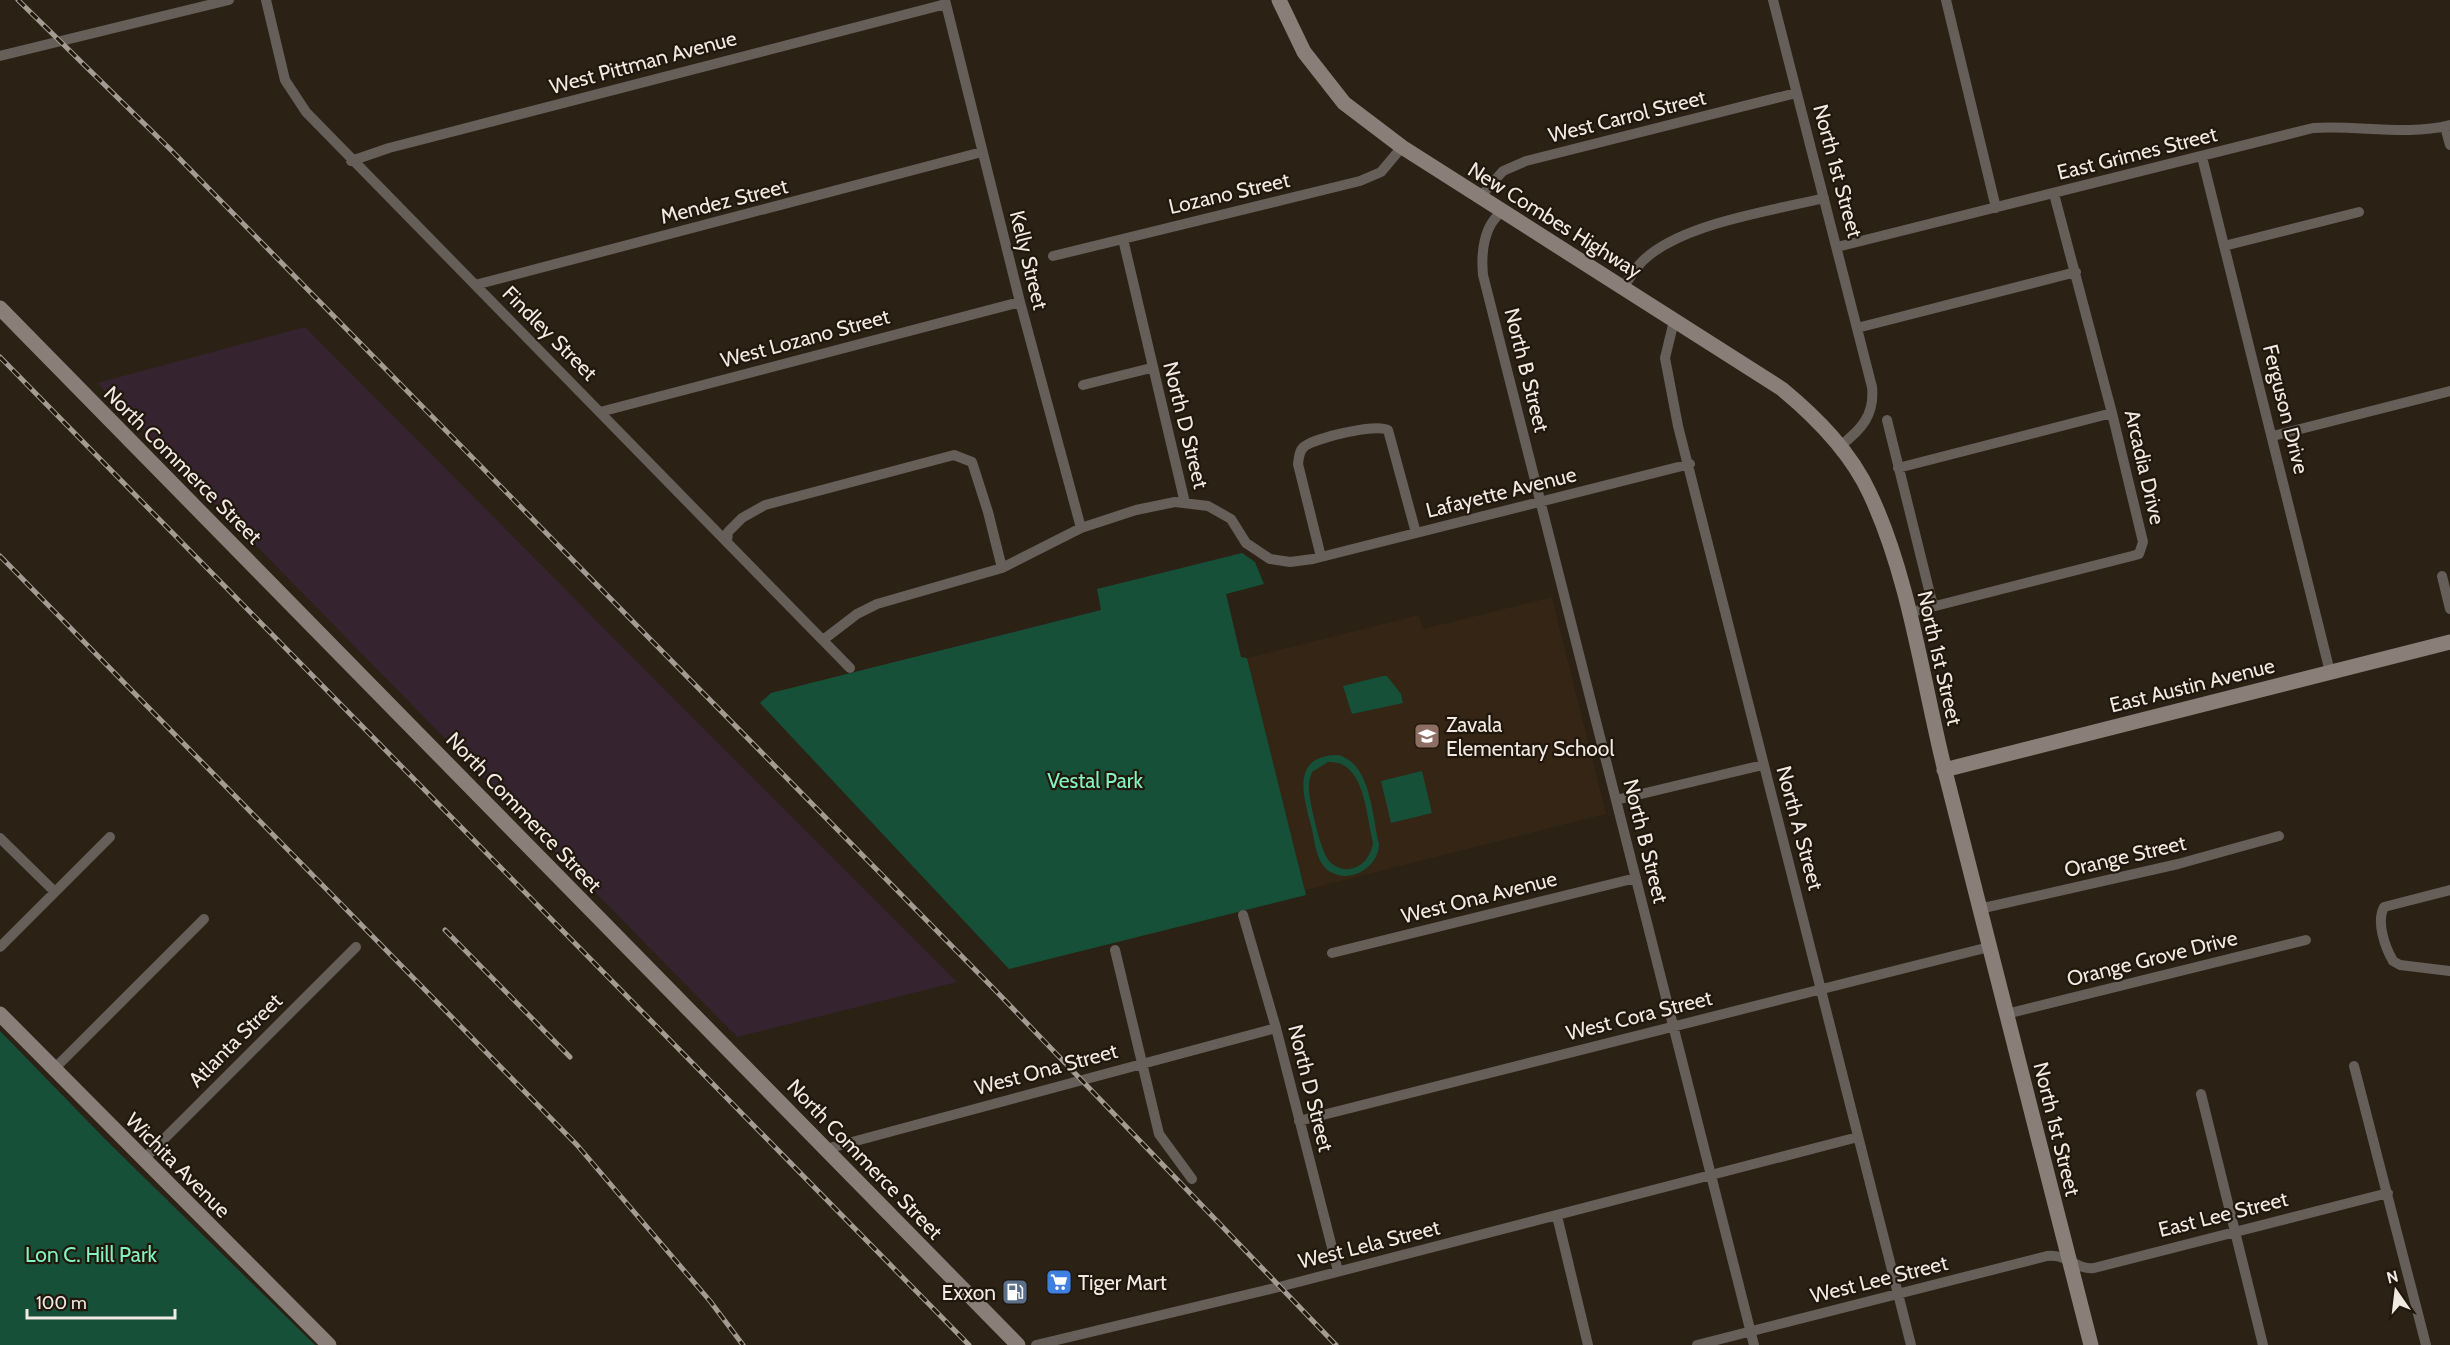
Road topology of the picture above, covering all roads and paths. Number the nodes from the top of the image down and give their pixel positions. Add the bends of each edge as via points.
1 (229, 0) edge
2 (266, 0) edge
3 (1279, 0) edge
4 (1773, 0) edge
5 (1946, 0) edge
6 (946, 2) edge
7 (0, 56) edge
8 (1796, 93) junction
9 (2448, 126) edge
10 (2450, 146) edge
11 (1401, 147) junction
12 (982, 152) junction
13 (2202, 157) junction
14 (351, 161) junction
15 (2054, 194) junction
16 (1480, 197) junction
17 (1824, 198) junction
18 (1996, 208) junction
19 (1503, 211) junction
20 (2359, 212) dead end
21 (1123, 238) junction
22 (2224, 246) junction
23 (1837, 248) junction
24 (1053, 256) dead end
25 (2076, 272) junction
26 (475, 285) junction
27 (1623, 288) junction
28 (1020, 302) junction
29 (0, 308) edge
30 (1674, 321) junction
31 (1857, 328) junction
32 (1151, 368) junction
33 (1083, 385) dead end
34 (2450, 392) edge
35 (600, 412) junction
36 (2112, 413) junction
37 (1887, 420) dead end
38 (2273, 436) junction
39 (1840, 446) junction
40 (1690, 464) junction
41 (1898, 468) junction
42 (1185, 502) junction
43 (1541, 502) junction
44 (1081, 528) junction
45 (1416, 533) junction
46 (727, 542) junction
47 (1321, 557) junction
48 (1002, 568) junction
49 (2442, 576) dead end
50 (1933, 606) junction
51 (2450, 609) edge
52 (1908, 613) junction
53 (823, 640) junction
54 (2450, 642) edge
55 (850, 668) dead end
56 (2330, 672) junction
57 (1763, 765) junction
58 (1944, 770) junction
59 (1616, 800) junction
60 (2278, 836) dead end
61 (110, 837) dead end
62 (0, 838) edge
63 (1636, 878) junction
64 (2450, 890) edge
65 (55, 892) junction
66 (1979, 909) junction
67 (1243, 915) dead end
68 (204, 919) dead end
69 (2306, 940) dead end
70 (0, 947) edge
71 (356, 947) dead end
72 (1989, 947) junction
73 (1115, 950) dead end
74 (1332, 953) dead end
75 (2450, 970) edge
76 (1821, 989) junction
77 (0, 1014) edge
78 (2006, 1014) junction
79 (1673, 1026) junction
80 (1276, 1028) junction
81 (1143, 1063) junction
82 (2354, 1066) dead end
83 (54, 1069) junction
84 (2201, 1094) dead end
85 (1299, 1121) junction
86 (1858, 1137) junction
87 (826, 1149) junction
88 (143, 1160) junction
89 (1711, 1176) junction
90 (1192, 1179) dead end
91 (2388, 1193) junction
92 (1557, 1216) junction
93 (2234, 1230) junction
94 (2070, 1261) junction
95 (1338, 1271) junction
96 (1898, 1293) junction
97 (1750, 1331) junction
98 (328, 1345) edge
99 (1018, 1345) edge
100 (1036, 1345) edge
101 (1588, 1345) edge
102 (1696, 1345) edge
103 (1754, 1345) edge
104 (1911, 1345) edge
105 (2091, 1345) edge
106 (2263, 1345) edge
107 (2426, 1345) edge

1 - 7 street
2 - 14 street, Findley Street via 285,80 306,112
3 - 11 street, New Combes Highway via 1304,52 1344,102
4 - 8 street, North 1st Street
5 - 18 street
6 - 12 street, Kelly Street
6 - 14 street, West Pittman Avenue via 388,148
8 - 16 street, West Carrol Street via 1526,161 1503,171
8 - 17 street, North 1st Street
9 - 10 street
9 - 13 street, East Grimes Street via 2313,128
11 - 16 street, New Combes Highway
11 - 21 street, Lozano Street via 1381,172 1360,181
12 - 26 street, Mendez Street
12 - 28 street, Kelly Street
13 - 15 street, East Grimes Street
13 - 22 street, Ferguson Drive
14 - 26 street, Findley Street
15 - 18 street, East Grimes Street
15 - 25 street, Arcadia Drive
16 - 19 street, New Combes Highway
17 - 23 street, North 1st Street
17 - 27 street via 1694,231 1654,252
18 - 23 street, East Grimes Street
19 - 27 street, New Combes Highway
19 - 43 street, North B Street via 1496,216 1485,239 1483,275
20 - 22 street
21 - 24 street, Lozano Street
21 - 32 street, North D Street
22 - 38 street, Ferguson Drive
23 - 31 street, North 1st Street
25 - 31 street
25 - 36 street, Arcadia Drive
26 - 35 street, Findley Street
27 - 30 street, New Combes Highway
28 - 35 street, West Lozano Street
28 - 44 street, Kelly Street
29 - 87 street, North Commerce Street
30 - 39 street, New Combes Highway via 1782,389 1809,411
30 - 40 street, North A Street via 1665,358
31 - 39 street, North 1st Street via 1873,404 1866,421
32 - 33 street
32 - 42 street, North D Street
34 - 38 street
35 - 46 street, Findley Street
36 - 41 street
36 - 50 street, Arcadia Drive via 2143,542 2139,554
37 - 41 street
38 - 56 street, Ferguson Drive
39 - 52 street, North 1st Street via 1870,492
40 - 43 street, Lafayette Avenue
40 - 57 street, North A Street
41 - 50 street
42 - 44 street via 1136,510
42 - 47 street, North D Street via 1208,506 1231,519 1246,543 1270,559 1290,562
43 - 45 street, Lafayette Avenue
43 - 59 street, North B Street
44 - 48 street
45 - 47 street, Lafayette Avenue
45 - 47 street via 1388,430 1382,427 1351,432 1301,449 1298,464
46 - 48 street via 728,532 742,518 765,505 954,455 972,462
46 - 53 street, Findley Street
48 - 53 street via 877,604
49 - 51 street
50 - 52 street, Arcadia Drive
52 - 58 street, North 1st Street
53 - 55 street, Findley Street
54 - 56 street, East Austin Avenue
56 - 58 street, East Austin Avenue
57 - 59 street
57 - 76 street, North A Street
58 - 66 street, North 1st Street
59 - 63 street, North B Street
60 - 66 street, Orange Street via 2178,864
61 - 65 street
62 - 65 street
63 - 74 street, West Ona Avenue
63 - 79 street, North B Street
64 - 75 street via 2384,907 2381,913 2383,934 2393,961
65 - 70 street
66 - 72 street, North 1st Street
67 - 80 street, North D Street
68 - 83 street
69 - 78 street, Orange Grove Drive
71 - 88 street, Atlanta Street
72 - 76 street, West Cora Street
72 - 78 street, North 1st Street
73 - 81 street
76 - 79 street, West Cora Street
76 - 86 street, North A Street
77 - 83 street, Wichita Avenue
78 - 94 street, North 1st Street
79 - 85 street, West Cora Street
79 - 89 street, North B Street
80 - 81 street, West Ona Street
80 - 85 street, North D Street
81 - 87 street, West Ona Street
81 - 90 street via 1159,1134
82 - 91 street
83 - 88 street, Wichita Avenue
84 - 93 street
85 - 95 street, North D Street
86 - 89 street, West Lela Street
86 - 96 street, North A Street
87 - 99 street, North Commerce Street
88 - 98 street, Wichita Avenue
89 - 92 street, West Lela Street
89 - 97 street, North B Street
91 - 93 street, East Lee Street
91 - 107 street
92 - 95 street, West Lela Street
92 - 101 street
93 - 94 street, East Lee Street via 2094,1268 2078,1268
93 - 106 street
94 - 96 street, West Lee Street via 2048,1256
94 - 105 street, North 1st Street
95 - 100 street, West Lela Street
96 - 97 street, West Lee Street
96 - 104 street, North A Street
97 - 102 street, West Lee Street
97 - 103 street, North B Street

